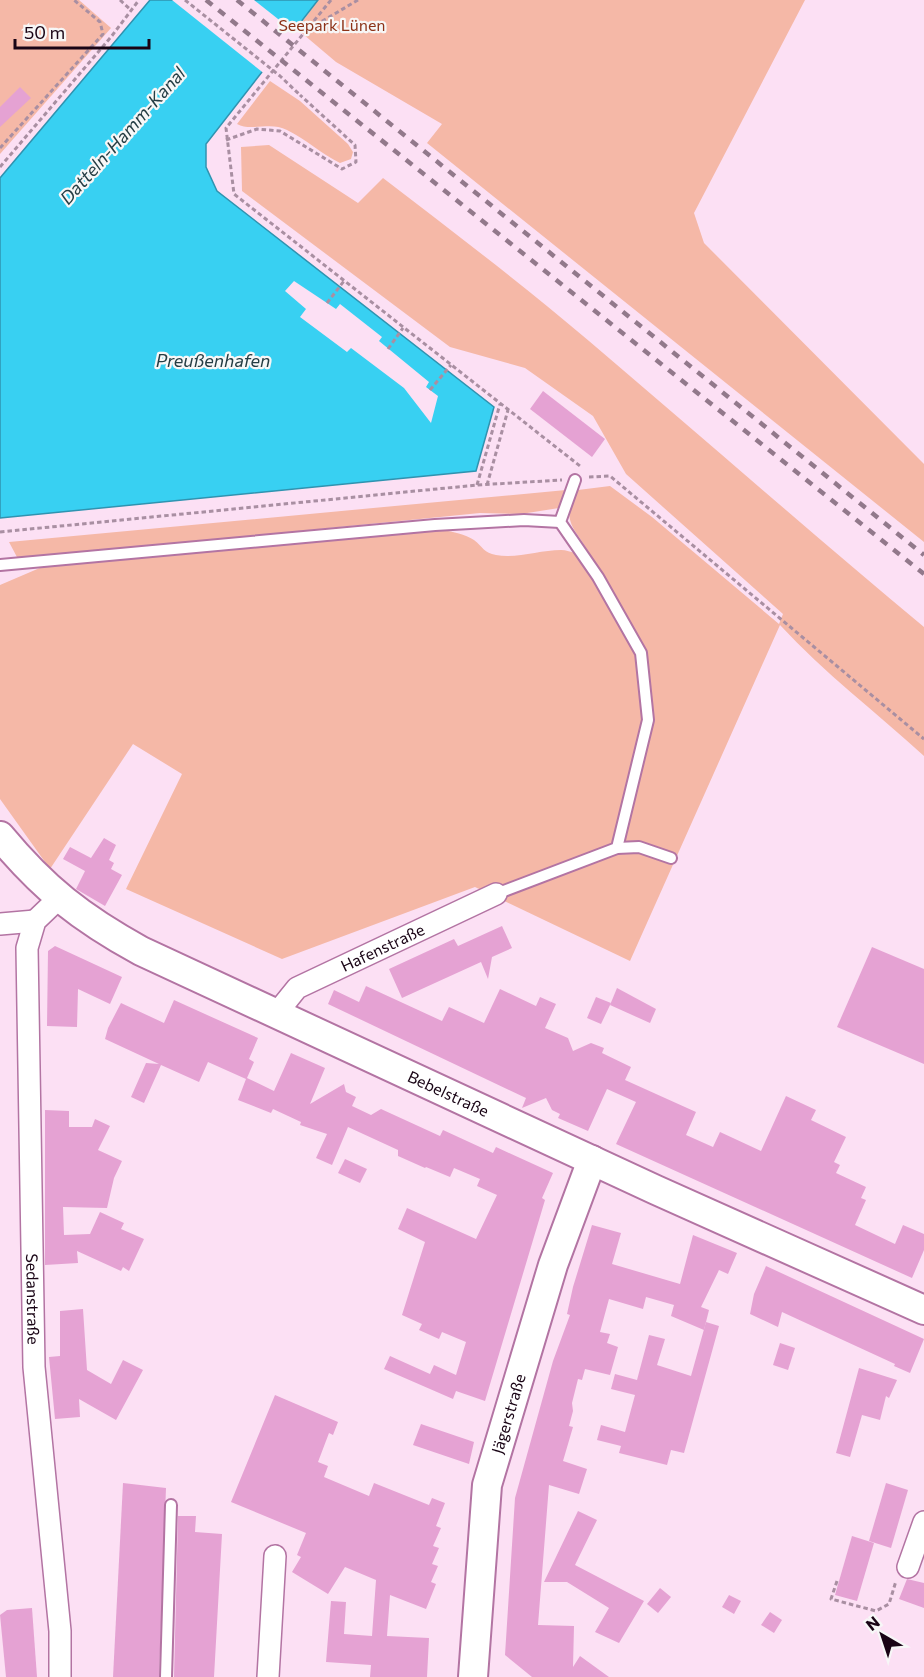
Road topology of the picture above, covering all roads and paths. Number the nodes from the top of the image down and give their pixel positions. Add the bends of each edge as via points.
1 (74, 0) edge
2 (120, 0) edge
3 (139, 0) edge
4 (184, 0) edge
5 (331, 0) edge
6 (358, 0) edge
7 (131, 10) junction
8 (308, 30) junction
9 (226, 140) junction
10 (0, 148) edge
11 (0, 167) edge
12 (344, 281) junction
13 (327, 303) dead end
14 (403, 328) junction
15 (388, 349) dead end
16 (451, 365) junction
17 (430, 390) dead end
18 (500, 404) junction
19 (508, 410) junction
20 (594, 476) junction
21 (575, 480) junction
22 (477, 485) junction
23 (487, 485) junction
24 (560, 522) junction
25 (0, 532) edge
26 (0, 565) edge
27 (924, 739) edge
28 (0, 836) edge
29 (617, 848) junction
30 (671, 858) dead end
31 (496, 894) joint
32 (58, 899) junction
33 (35, 921) junction
34 (0, 924) edge
35 (276, 1014) junction
36 (592, 1160) junction
37 (924, 1310) edge
38 (171, 1505) dead end
39 (924, 1525) edge
40 (275, 1556) dead end
41 (909, 1567) joint
42 (837, 1581) dead end
43 (60, 1677) edge
44 (166, 1677) edge
45 (268, 1677) edge
46 (473, 1677) edge

1 - 10 path via 100,22 103,34
2 - 7 path
3 - 7 path
4 - 9 path, bridge via 280,76 355,145 356,162 342,169 280,131 257,129
5 - 8 path
6 - 8 path
7 - 11 path
8 - 9 path via 226,128
9 - 12 path via 234,194
12 - 13 path
12 - 14 path
14 - 15 path
14 - 16 path
16 - 17 path
16 - 18 path
18 - 19 path
18 - 22 path
19 - 20 path
19 - 23 path
20 - 21 path
20 - 27 path via 610,476
21 - 23 path
21 - 24 lane
22 - 23 path
22 - 25 path
24 - 26 lane via 435,525
24 - 29 lane via 598,577 641,653 648,720
28 - 32 main road, Bebelstraße
29 - 30 lane via 639,847
29 - 31 lane
31 - 35 street, Hafenstraße via 297,988
32 - 33 street
32 - 35 main road, Bebelstraße via 141,951
33 - 34 street
33 - 43 street, Sedanstraße via 27,948 34,1367 60,1631
35 - 36 main road, Bebelstraße
36 - 37 main road, Bebelstraße
36 - 46 main road, Jägerstraße via 553,1265 487,1485
38 - 44 lane
39 - 41 street
40 - 45 street
41 - 42 path via 899,1572 889,1604 880,1610 831,1599

